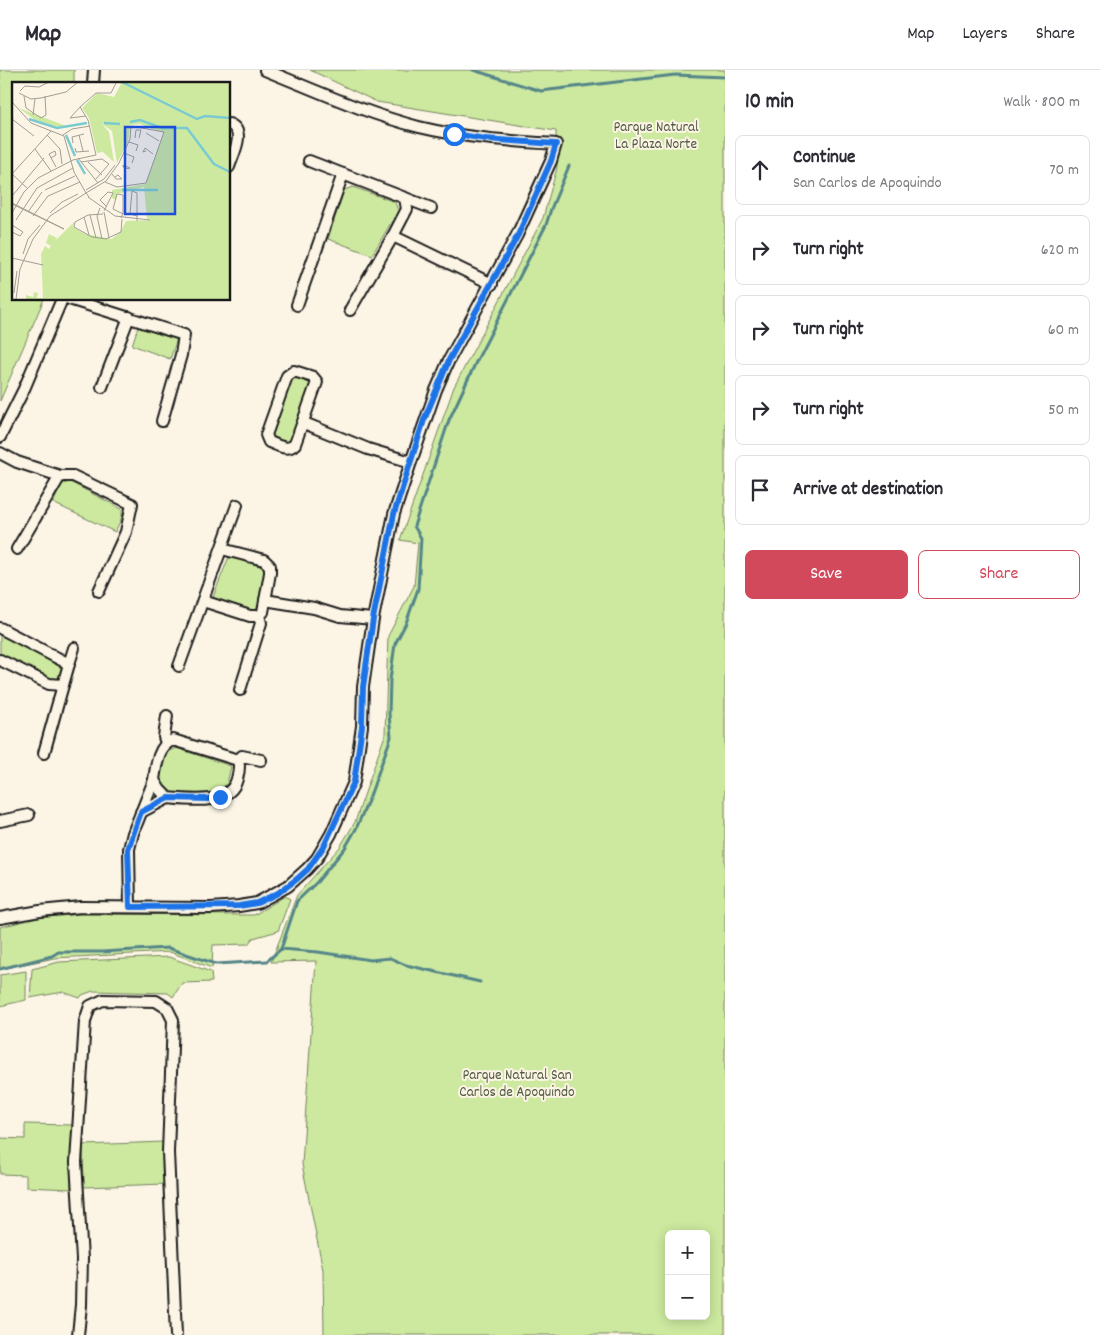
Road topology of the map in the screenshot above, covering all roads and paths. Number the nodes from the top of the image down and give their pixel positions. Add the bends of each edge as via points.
1 (265, 70) edge
2 (230, 124) edge
3 (309, 161) dead end
4 (230, 164) edge
5 (344, 174) junction
6 (405, 198) junction
7 (431, 208) dead end
8 (393, 236) junction
9 (492, 284) junction
10 (62, 300) edge
11 (72, 300) edge
12 (297, 305) dead end
13 (350, 310) dead end
14 (129, 317) junction
15 (102, 387) dead end
16 (162, 420) dead end
17 (304, 423) junction
18 (0, 437) edge
19 (0, 453) edge
20 (410, 462) junction
21 (60, 476) junction
22 (237, 505) dead end
23 (17, 549) dead end
24 (222, 549) junction
25 (99, 591) dead end
26 (265, 600) junction
27 (203, 601) junction
28 (259, 616) junction
29 (373, 619) junction
30 (0, 628) edge
31 (74, 648) dead end
32 (0, 660) edge
33 (69, 664) junction
34 (179, 666) dead end
35 (63, 685) junction
36 (240, 690) dead end
37 (167, 716) dead end
38 (166, 742) junction
39 (44, 753) dead end
40 (238, 760) junction
41 (261, 760) dead end
42 (154, 780) junction
43 (168, 798) junction
44 (141, 812) junction
45 (29, 815) dead end
46 (0, 822) edge
47 (130, 907) junction
48 (0, 918) edge
49 (78, 1335) edge
50 (176, 1335) edge

1 - 9 street via 420,128 486,139 556,144 518,235
2 - 4 street via 238,132
3 - 5 street
5 - 6 street
5 - 12 street
6 - 7 street
6 - 8 street via 407,209
8 - 9 street
8 - 13 street
9 - 20 street via 449,360
10 - 18 street
11 - 14 street
14 - 15 street
14 - 16 street via 184,335
17 - 17 street via 317,382 313,376 294,371 287,376 266,438 269,442 291,448
17 - 20 street
19 - 21 street
20 - 29 street via 394,514
21 - 23 street
21 - 25 street via 73,476 132,504 126,532
22 - 24 street
24 - 26 street via 264,560 270,566
24 - 27 street
26 - 28 street
26 - 29 street via 340,616
27 - 28 street
27 - 34 street
28 - 36 street via 260,623
29 - 47 street via 354,782 324,846 308,869 283,889 257,903 211,908
30 - 33 street
31 - 33 street
32 - 35 street via 49,684
33 - 35 street
35 - 39 street
37 - 38 street
38 - 40 street via 173,740
38 - 42 street
40 - 41 street via 242,756
40 - 43 street via 237,780 226,794 207,799
42 - 43 street
42 - 44 street
43 - 44 street
44 - 47 street via 128,849
45 - 46 street
47 - 48 street via 81,907
49 - 50 street via 82,1259 76,1162 85,1021 90,1006 103,1000 156,1001 167,1008 173,1020 168,1152

